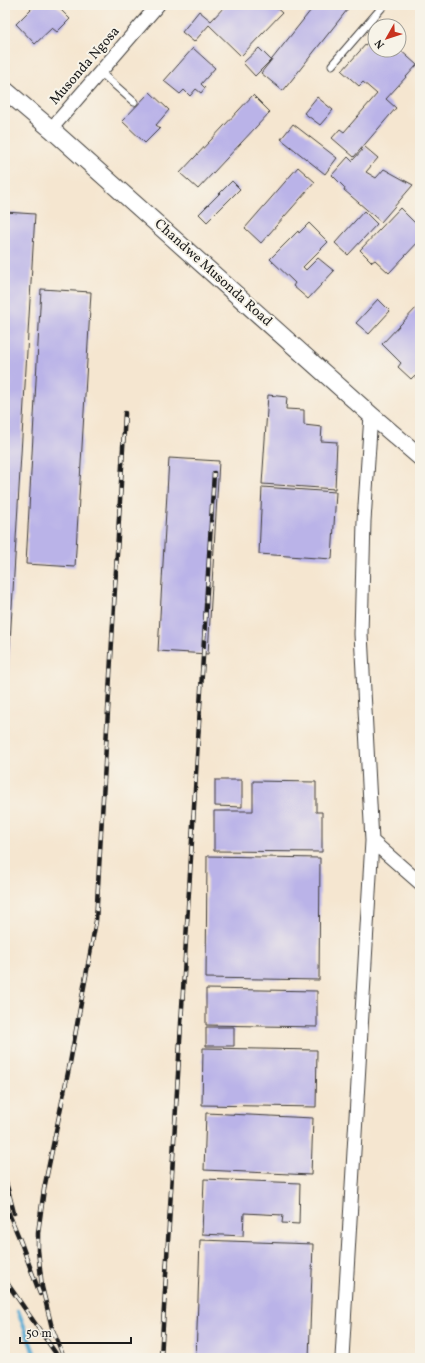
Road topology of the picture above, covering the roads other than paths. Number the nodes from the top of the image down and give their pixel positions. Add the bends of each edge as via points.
1 (158, 5) edge
2 (384, 5) edge
3 (332, 65) dead end
4 (100, 72) junction
5 (5, 90) edge
6 (134, 102) dead end
7 (51, 129) junction
8 (370, 415) junction
9 (420, 457) edge
10 (372, 840) junction
11 (420, 883) edge
12 (342, 1358) edge

1 - 4 street, Musonda Ngosa
2 - 3 lane
4 - 6 lane
4 - 7 street, Musonda Ngosa
5 - 7 street, Chandwe Musonda Road
7 - 8 street, Chandwe Musonda Road
8 - 9 street, Chandwe Musonda Road
8 - 10 street via 363,536 361,634
10 - 11 street
10 - 12 street

